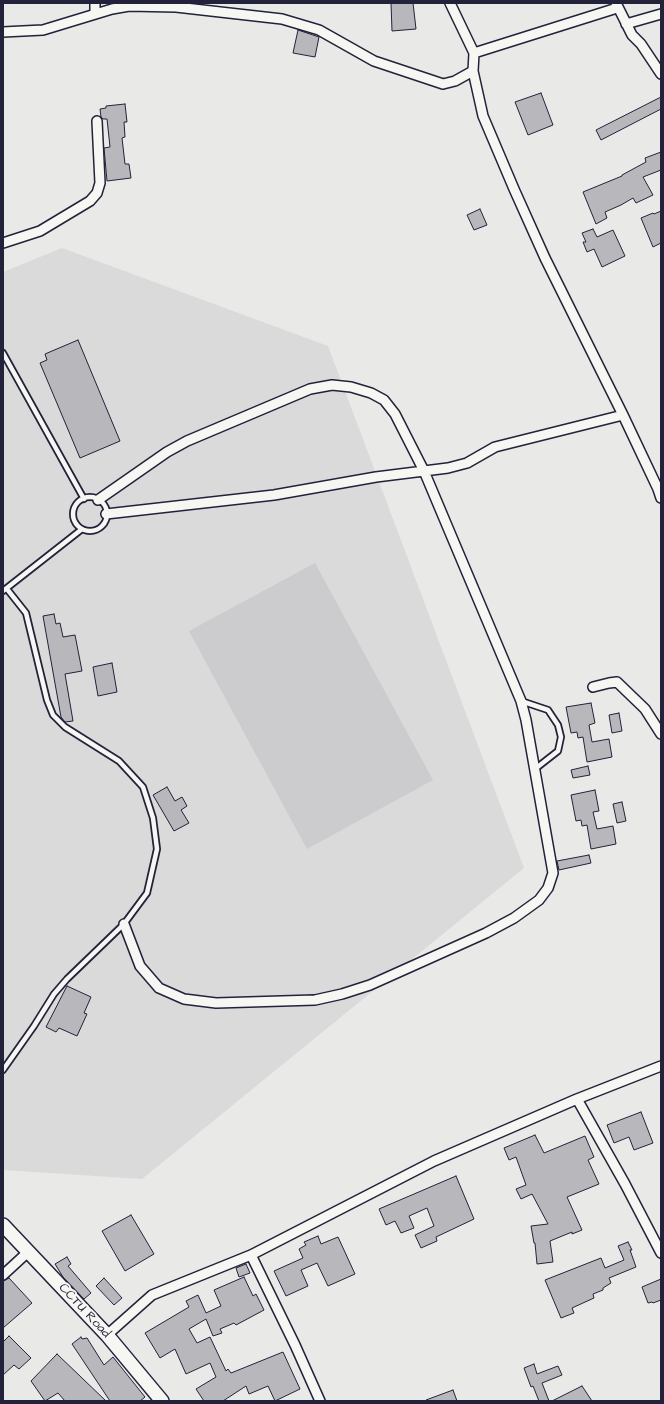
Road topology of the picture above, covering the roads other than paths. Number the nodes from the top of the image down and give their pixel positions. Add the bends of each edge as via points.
1 (95, 3) edge
2 (450, 3) edge
3 (617, 5) edge
4 (95, 14) junction
5 (661, 14) edge
6 (626, 24) junction
7 (3, 32) edge
8 (474, 53) junction
9 (473, 71) junction
10 (661, 74) edge
11 (98, 121) dead end
12 (3, 243) edge
13 (3, 353) edge
14 (623, 414) junction
15 (424, 472) junction
16 (660, 492) edge
17 (84, 499) junction
18 (98, 500) junction
19 (106, 514) junction
20 (82, 530) junction
21 (5, 590) edge
22 (593, 687) dead end
23 (521, 701) junction
24 (661, 734) edge
25 (535, 770) junction
26 (124, 924) junction
27 (661, 1066) edge
28 (3, 1070) edge
29 (577, 1099) junction
30 (3, 1225) edge
31 (28, 1252) junction
32 (661, 1253) edge
33 (251, 1255) junction
34 (3, 1276) edge
35 (107, 1335) junction
36 (162, 1401) edge
37 (320, 1401) edge

1 - 4 street
2 - 8 street
3 - 6 street
3 - 8 street
4 - 7 street via 43,30
4 - 9 street via 129,6 176,7 282,19 319,30 374,61 443,84 455,81
5 - 6 street
6 - 10 street
8 - 9 street
9 - 14 street via 483,116 514,189 545,258
11 - 12 street via 100,183 97,193 90,201 40,231
13 - 17 lane
14 - 15 street via 495,447 467,463
14 - 16 street
15 - 18 street via 395,414 384,400 351,387 332,385 310,389 187,441
15 - 19 street via 376,477 274,496
15 - 23 street
17 - 18 lane
17 - 20 lane via 74,507 73,513 73,520
18 - 19 lane
19 - 20 lane via 106,520 98,529
20 - 21 lane
21 - 26 lane via 26,613 53,715 65,727 119,761 143,787 153,818 157,849 147,893
22 - 24 street via 616,682 645,709
23 - 25 street
23 - 25 lane via 548,710 558,725 561,737 558,751
25 - 26 street via 553,873 548,888 539,900 514,918 486,933 370,985 315,1000 216,1003 184,999 159,988 140,966
26 - 28 lane via 54,994
27 - 29 street
29 - 32 street
29 - 33 street via 434,1161
30 - 31 street, CCTU Road
31 - 34 street
31 - 35 street, CCTU Road
33 - 35 street via 152,1295
33 - 37 street
35 - 36 street, CCTU Road

